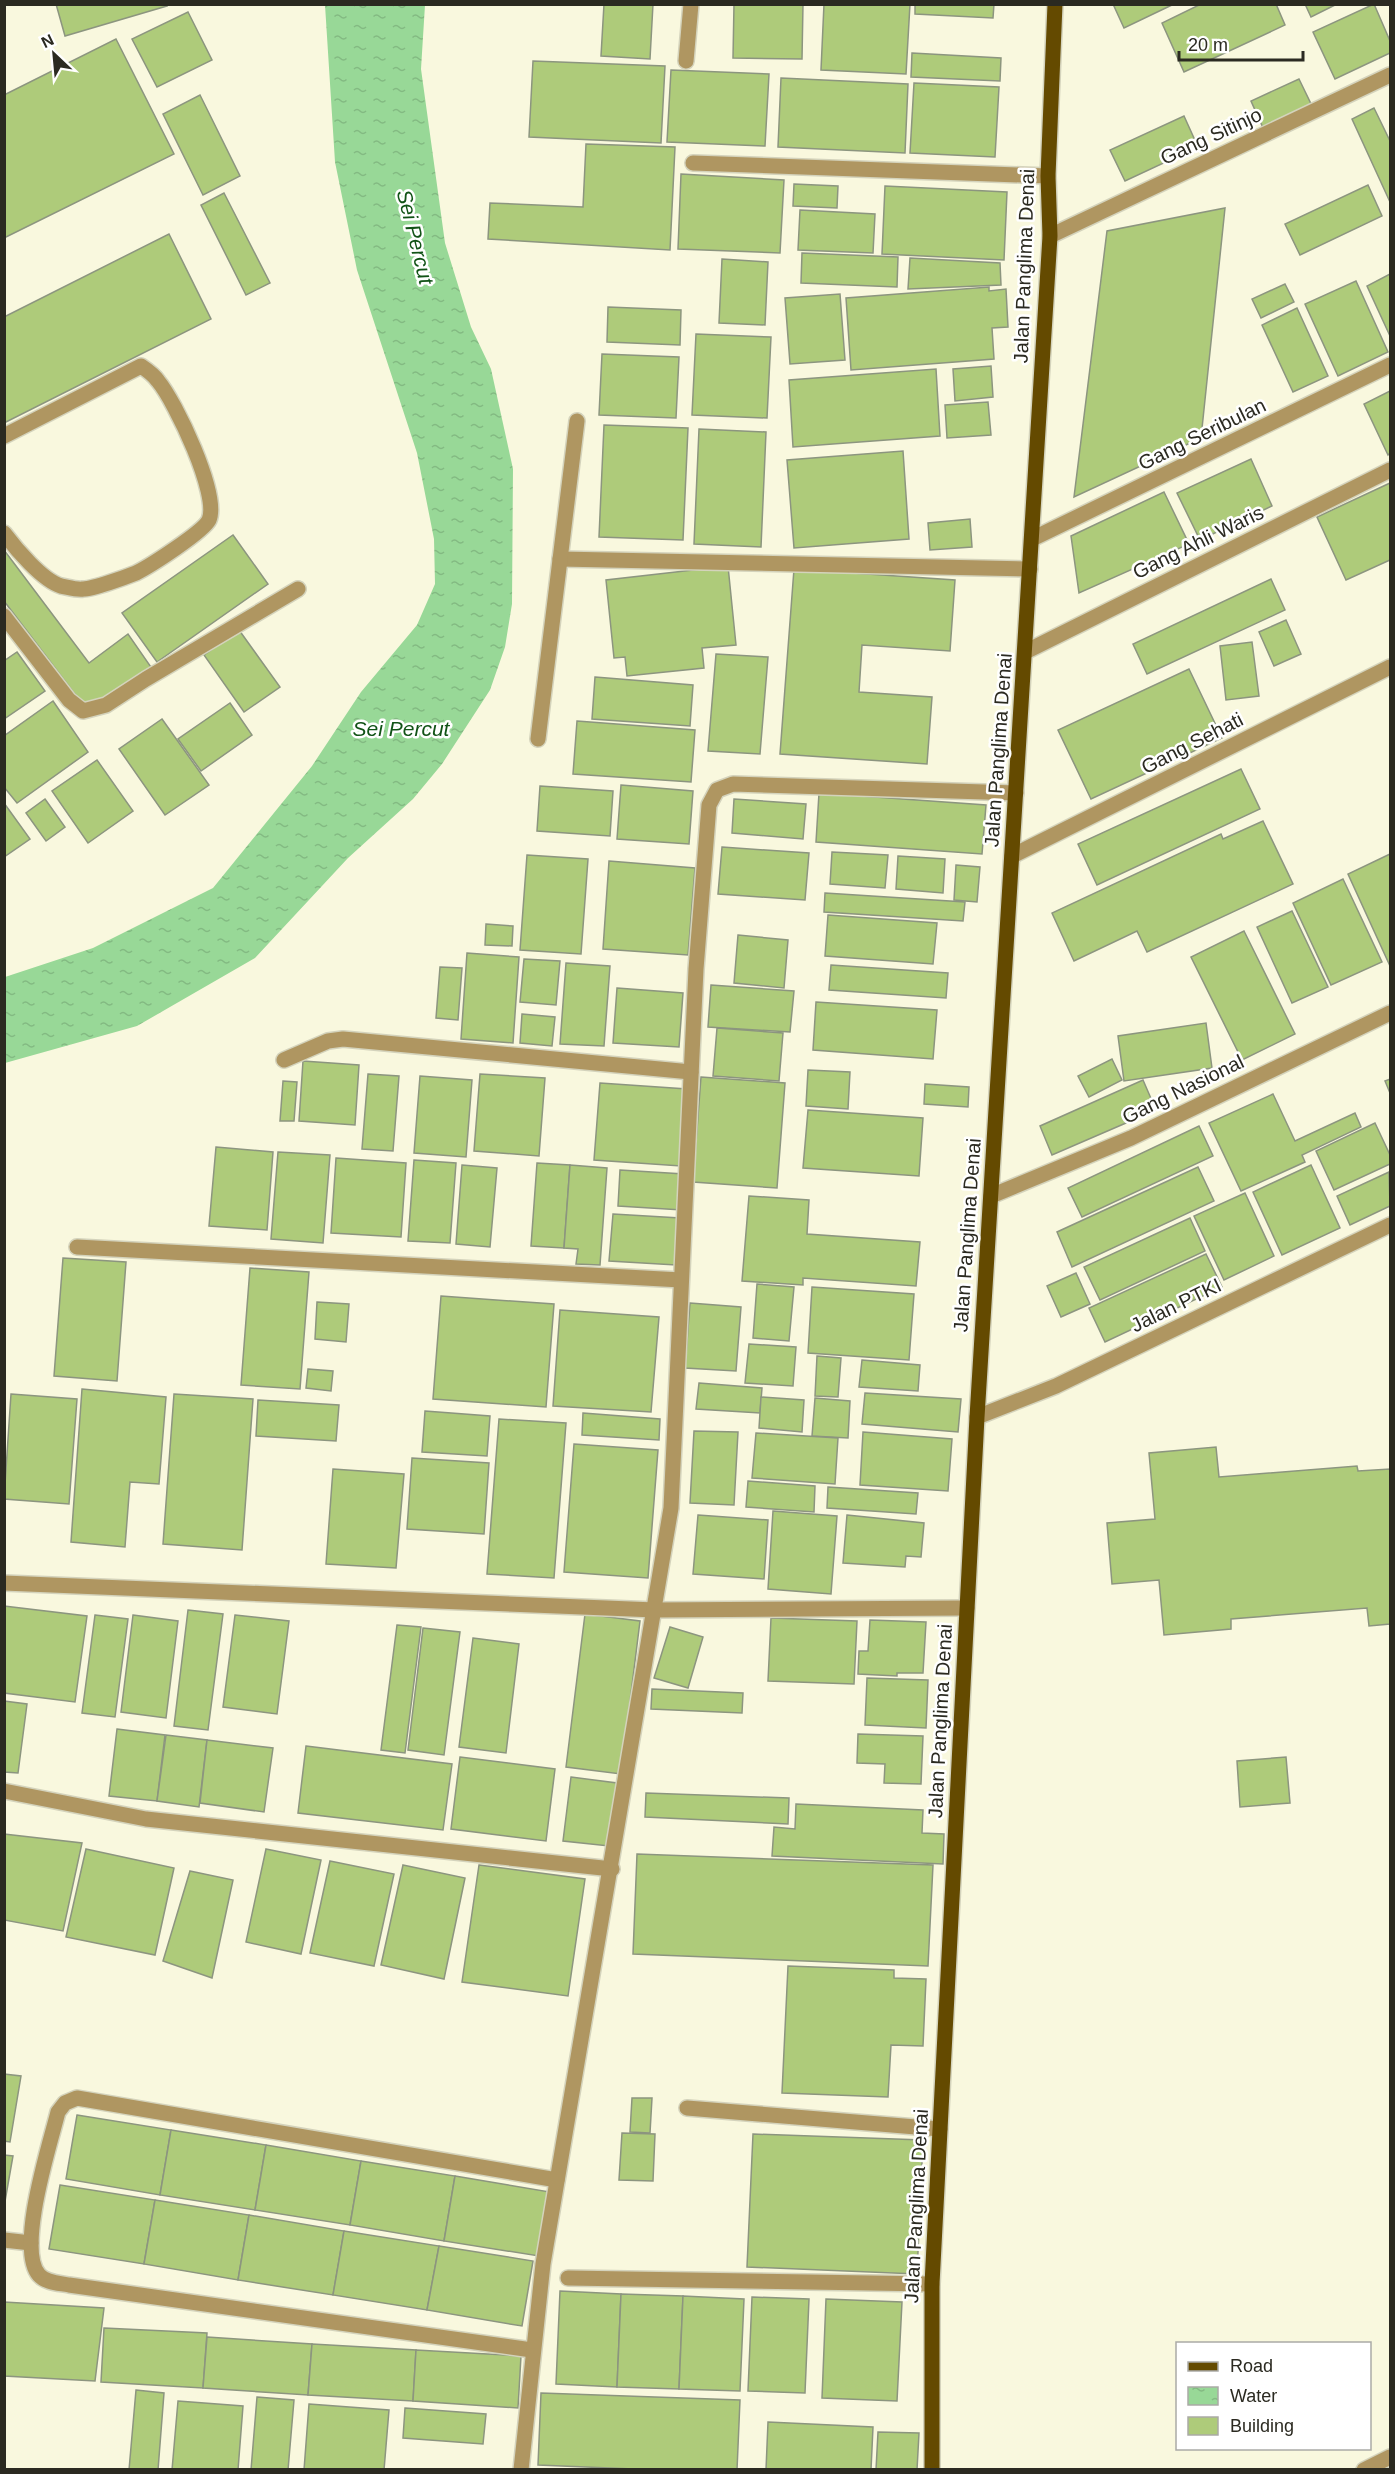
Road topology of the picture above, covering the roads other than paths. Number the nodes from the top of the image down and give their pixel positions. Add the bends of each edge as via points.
1 (691, 4) edge
2 (1055, 4) edge
3 (686, 61) dead end
4 (1390, 75) edge
5 (693, 163) dead end
6 (1048, 176) junction
7 (1050, 236) junction
8 (1390, 365) edge
9 (577, 421) dead end
10 (4, 436) edge
11 (1390, 470) edge
12 (4, 533) edge
13 (1032, 540) junction
14 (560, 559) junction
15 (1030, 569) junction
16 (298, 589) dead end
17 (4, 616) edge
18 (1025, 652) junction
19 (1390, 667) edge
20 (538, 740) dead end
21 (1016, 793) junction
22 (1012, 856) junction
23 (1390, 1013) edge
24 (284, 1060) dead end
25 (691, 1072) junction
26 (991, 1196) junction
27 (1390, 1225) edge
28 (77, 1247) dead end
29 (681, 1280) junction
30 (976, 1417) junction
31 (4, 1583) edge
32 (968, 1608) junction
33 (654, 1610) junction
34 (4, 1791) edge
35 (612, 1869) junction
36 (687, 2108) dead end
37 (940, 2129) junction
38 (557, 2180) junction
39 (4, 2240) edge
40 (31, 2243) junction
41 (568, 2278) dead end
42 (932, 2284) junction
43 (532, 2350) junction
44 (1390, 2457) edge
45 (521, 2469) edge
46 (932, 2469) edge
47 (1364, 2469) edge

1 - 3 street
2 - 6 main road, Jalan Panglima Denai
4 - 7 street, Gang Sitinjo
5 - 6 street
6 - 7 main road, Jalan Panglima Denai
7 - 13 main road, Jalan Panglima Denai
8 - 13 street, Gang Seribulan
9 - 14 street
10 - 12 street via 141,366 159,382 186,430 201,464 211,502 210,518 203,528 180,545 135,573 83,590 59,585 45,576
11 - 18 street, Gang Ahli Waris
13 - 15 main road, Jalan Panglima Denai
14 - 15 street
14 - 20 street
15 - 18 main road, Jalan Panglima Denai
16 - 17 street via 106,705 83,711 69,700
18 - 21 main road, Jalan Panglima Denai
19 - 22 street, Gang Sehati
21 - 22 main road, Jalan Panglima Denai
21 - 25 street via 733,784 717,790 709,805
22 - 26 main road, Jalan Panglima Denai
23 - 26 street, Gang Nasional via 1131,1138
24 - 25 street via 328,1041 343,1039
25 - 29 street
26 - 30 main road, Jalan Panglima Denai
27 - 30 street, Jalan PTKI via 1056,1386
28 - 29 street
29 - 33 street via 671,1508
30 - 32 main road, Jalan Panglima Denai
31 - 33 street
32 - 33 street
32 - 37 main road, Jalan Panglima Denai
33 - 35 street
34 - 35 street via 146,1819
35 - 38 street
36 - 37 street
37 - 42 main road, Jalan Panglima Denai
38 - 40 street via 77,2098 65,2103 58,2112 35,2200
38 - 43 street
39 - 40 street
40 - 43 street via 33,2265 39,2275 69,2285
41 - 42 street
42 - 46 main road, Jalan Panglima Denai
43 - 45 street
44 - 47 street

